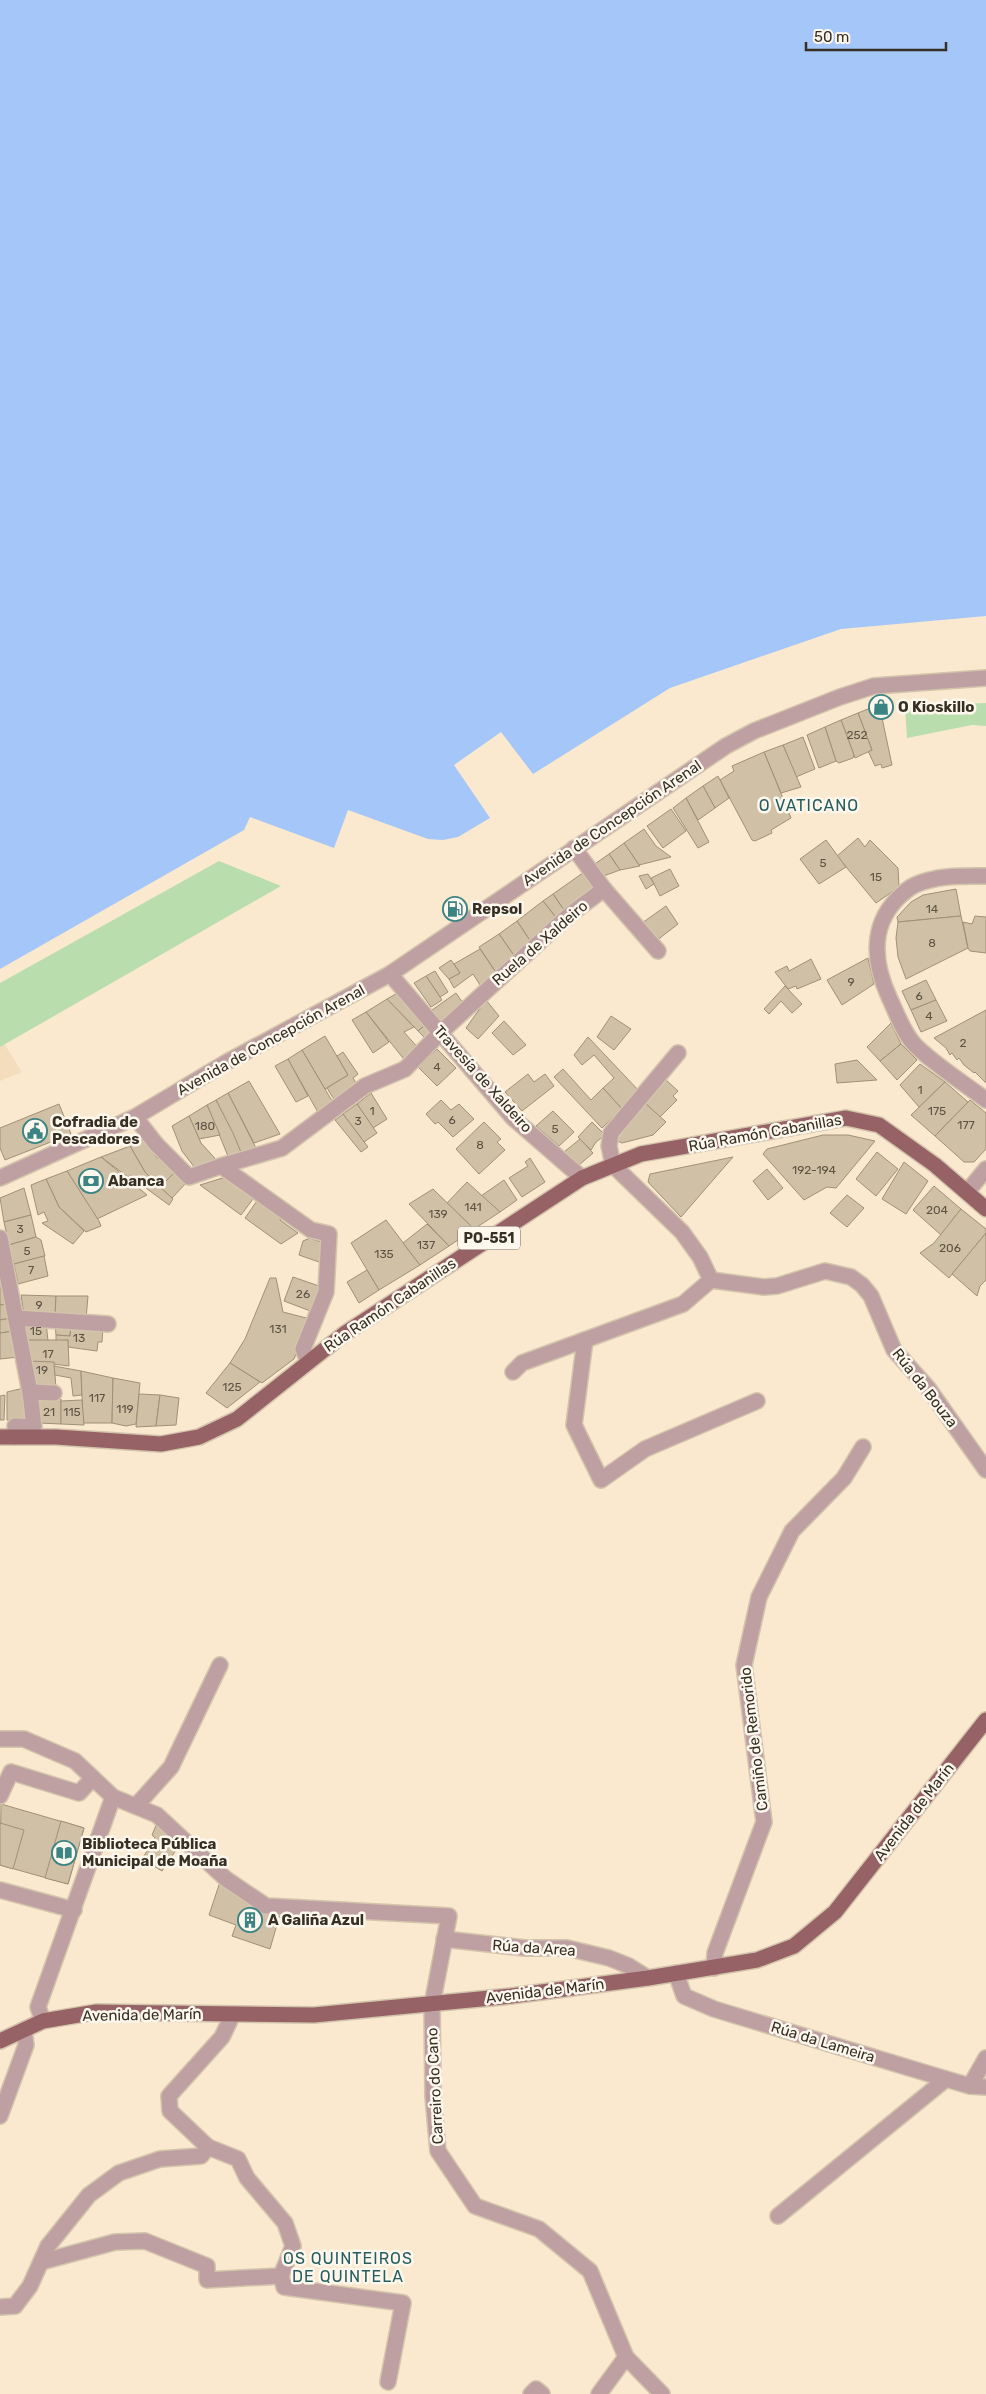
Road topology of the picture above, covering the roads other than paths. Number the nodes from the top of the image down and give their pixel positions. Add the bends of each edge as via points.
1 (986, 678) edge
2 (574, 848) junction
3 (986, 876) edge
4 (604, 888) junction
5 (658, 951) dead end
6 (390, 974) junction
7 (440, 1033) junction
8 (678, 1053) dead end
9 (986, 1100) edge
10 (136, 1117) junction
11 (613, 1165) junction
12 (221, 1166) junction
13 (986, 1169) edge
14 (0, 1178) edge
15 (582, 1178) junction
16 (967, 1192) junction
17 (986, 1209) edge
18 (0, 1238) edge
19 (712, 1280) junction
20 (16, 1318) junction
21 (108, 1324) dead end
22 (585, 1340) junction
23 (308, 1361) junction
24 (513, 1372) dead end
25 (30, 1392) junction
26 (54, 1393) dead end
27 (757, 1401) dead end
28 (8, 1437) edge
29 (863, 1448) dead end
30 (986, 1470) edge
31 (220, 1665) dead end
32 (986, 1720) edge
33 (0, 1739) edge
34 (93, 1778) junction
35 (0, 1796) edge
36 (113, 1797) junction
37 (136, 1806) junction
38 (0, 1890) edge
39 (74, 1910) junction
40 (444, 1939) junction
41 (714, 1968) junction
42 (676, 1973) junction
43 (648, 1978) junction
44 (432, 2005) junction
45 (233, 2014) junction
46 (43, 2021) junction
47 (24, 2030) junction
48 (0, 2041) edge
49 (986, 2058) edge
50 (946, 2079) junction
51 (970, 2086) junction
52 (986, 2087) edge
53 (0, 2116) edge
54 (208, 2147) junction
55 (778, 2216) dead end
56 (41, 2262) junction
57 (281, 2276) junction
58 (0, 2307) edge
59 (626, 2357) junction
60 (388, 2382) dead end
61 (531, 2394) edge
62 (542, 2394) edge
63 (599, 2394) edge
64 (662, 2394) edge

1 - 2 street, Avenida de Concepción Arenal via 874,686 754,731 726,746
2 - 4 street
2 - 6 street, Avenida de Concepción Arenal
3 - 9 street via 939,878 914,885 890,906 880,923 876,943 878,967 885,988 914,1043
4 - 5 street
4 - 7 street, Ruela de Xaldeiro via 568,916
6 - 7 street, Travesía de Xaldeiro
6 - 10 street, Avenida de Concepción Arenal via 227,1062
7 - 12 street, Ruela de Xaldeiro via 405,1069 366,1086 282,1148
7 - 15 street, Travesía de Xaldeiro via 513,1118
8 - 11 street via 610,1133
10 - 12 street, Ruela de Xaldeiro via 156,1144 189,1177
10 - 14 street, Avenida de Concepción Arenal
11 - 15 main road, Rúa Ramón Cabanillas / PO-551
11 - 16 main road, Rúa Ramón Cabanillas / PO-551 via 641,1154 846,1118 879,1125
11 - 19 street via 682,1232
12 - 23 street via 311,1230 329,1234 326,1292 303,1349
13 - 16 street
15 - 23 main road, Rúa Ramón Cabanillas / PO-551
16 - 17 main road, Rúa Ramón Cabanillas / PO-551
18 - 20 street
19 - 22 street via 683,1304
19 - 30 street, Rúa da Bouza via 764,1287 777,1286 825,1270 851,1277 871,1296 894,1350 928,1388
20 - 21 street
20 - 25 street
22 - 24 street via 522,1363
22 - 27 street via 574,1426 601,1480 645,1449
23 - 28 main road, Rúa Ramón Cabanillas / PO-551 via 237,1419 199,1437 160,1444
25 - 26 street
25 - 28 street via 34,1426 15,1426
29 - 41 street, Camiño de Remorido via 844,1478 792,1531 759,1597 744,1665 764,1822 715,1954
31 - 37 street via 171,1767
32 - 41 main road, Avenida de Marín via 835,1912 794,1946 757,1960
33 - 34 street via 24,1739 75,1761
34 - 35 street via 79,1793 10,1772
34 - 36 street
36 - 37 street
36 - 39 street
37 - 40 street via 157,1815 226,1879 266,1906 449,1916
38 - 39 street
39 - 46 street via 38,2007
40 - 43 street, Rúa da Area via 525,1948 567,1948 609,1958
40 - 44 street
41 - 42 main road, Avenida de Marín
42 - 43 main road, Avenida de Marín
42 - 50 street, Rúa da Lameira via 684,1996 714,2009
43 - 44 main road, Avenida de Marín
44 - 45 main road, Avenida de Marín via 314,2015
44 - 59 street, Carreiro do Cano via 433,2096 438,2151 475,2206 539,2230 590,2271
45 - 46 main road, Avenida de Marín via 96,2012
45 - 54 street via 222,2037 170,2096 170,2111
46 - 47 main road, Avenida de Marín
47 - 48 main road, Avenida de Marín
47 - 53 street via 26,2045
49 - 51 street
50 - 51 street, Rúa da Lameira
50 - 55 street
51 - 52 street, Rúa da Lameira
54 - 56 street via 201,2156 160,2158 119,2174 89,2194 48,2246
54 - 57 street via 238,2159 247,2178 285,2223 293,2246
56 - 57 street via 115,2242 145,2242 207,2266 207,2280
56 - 58 street via 30,2286 15,2306
57 - 60 street via 284,2287 403,2303
59 - 63 street
59 - 64 street, Carreiro do Cano
61 - 62 street via 536,2389

